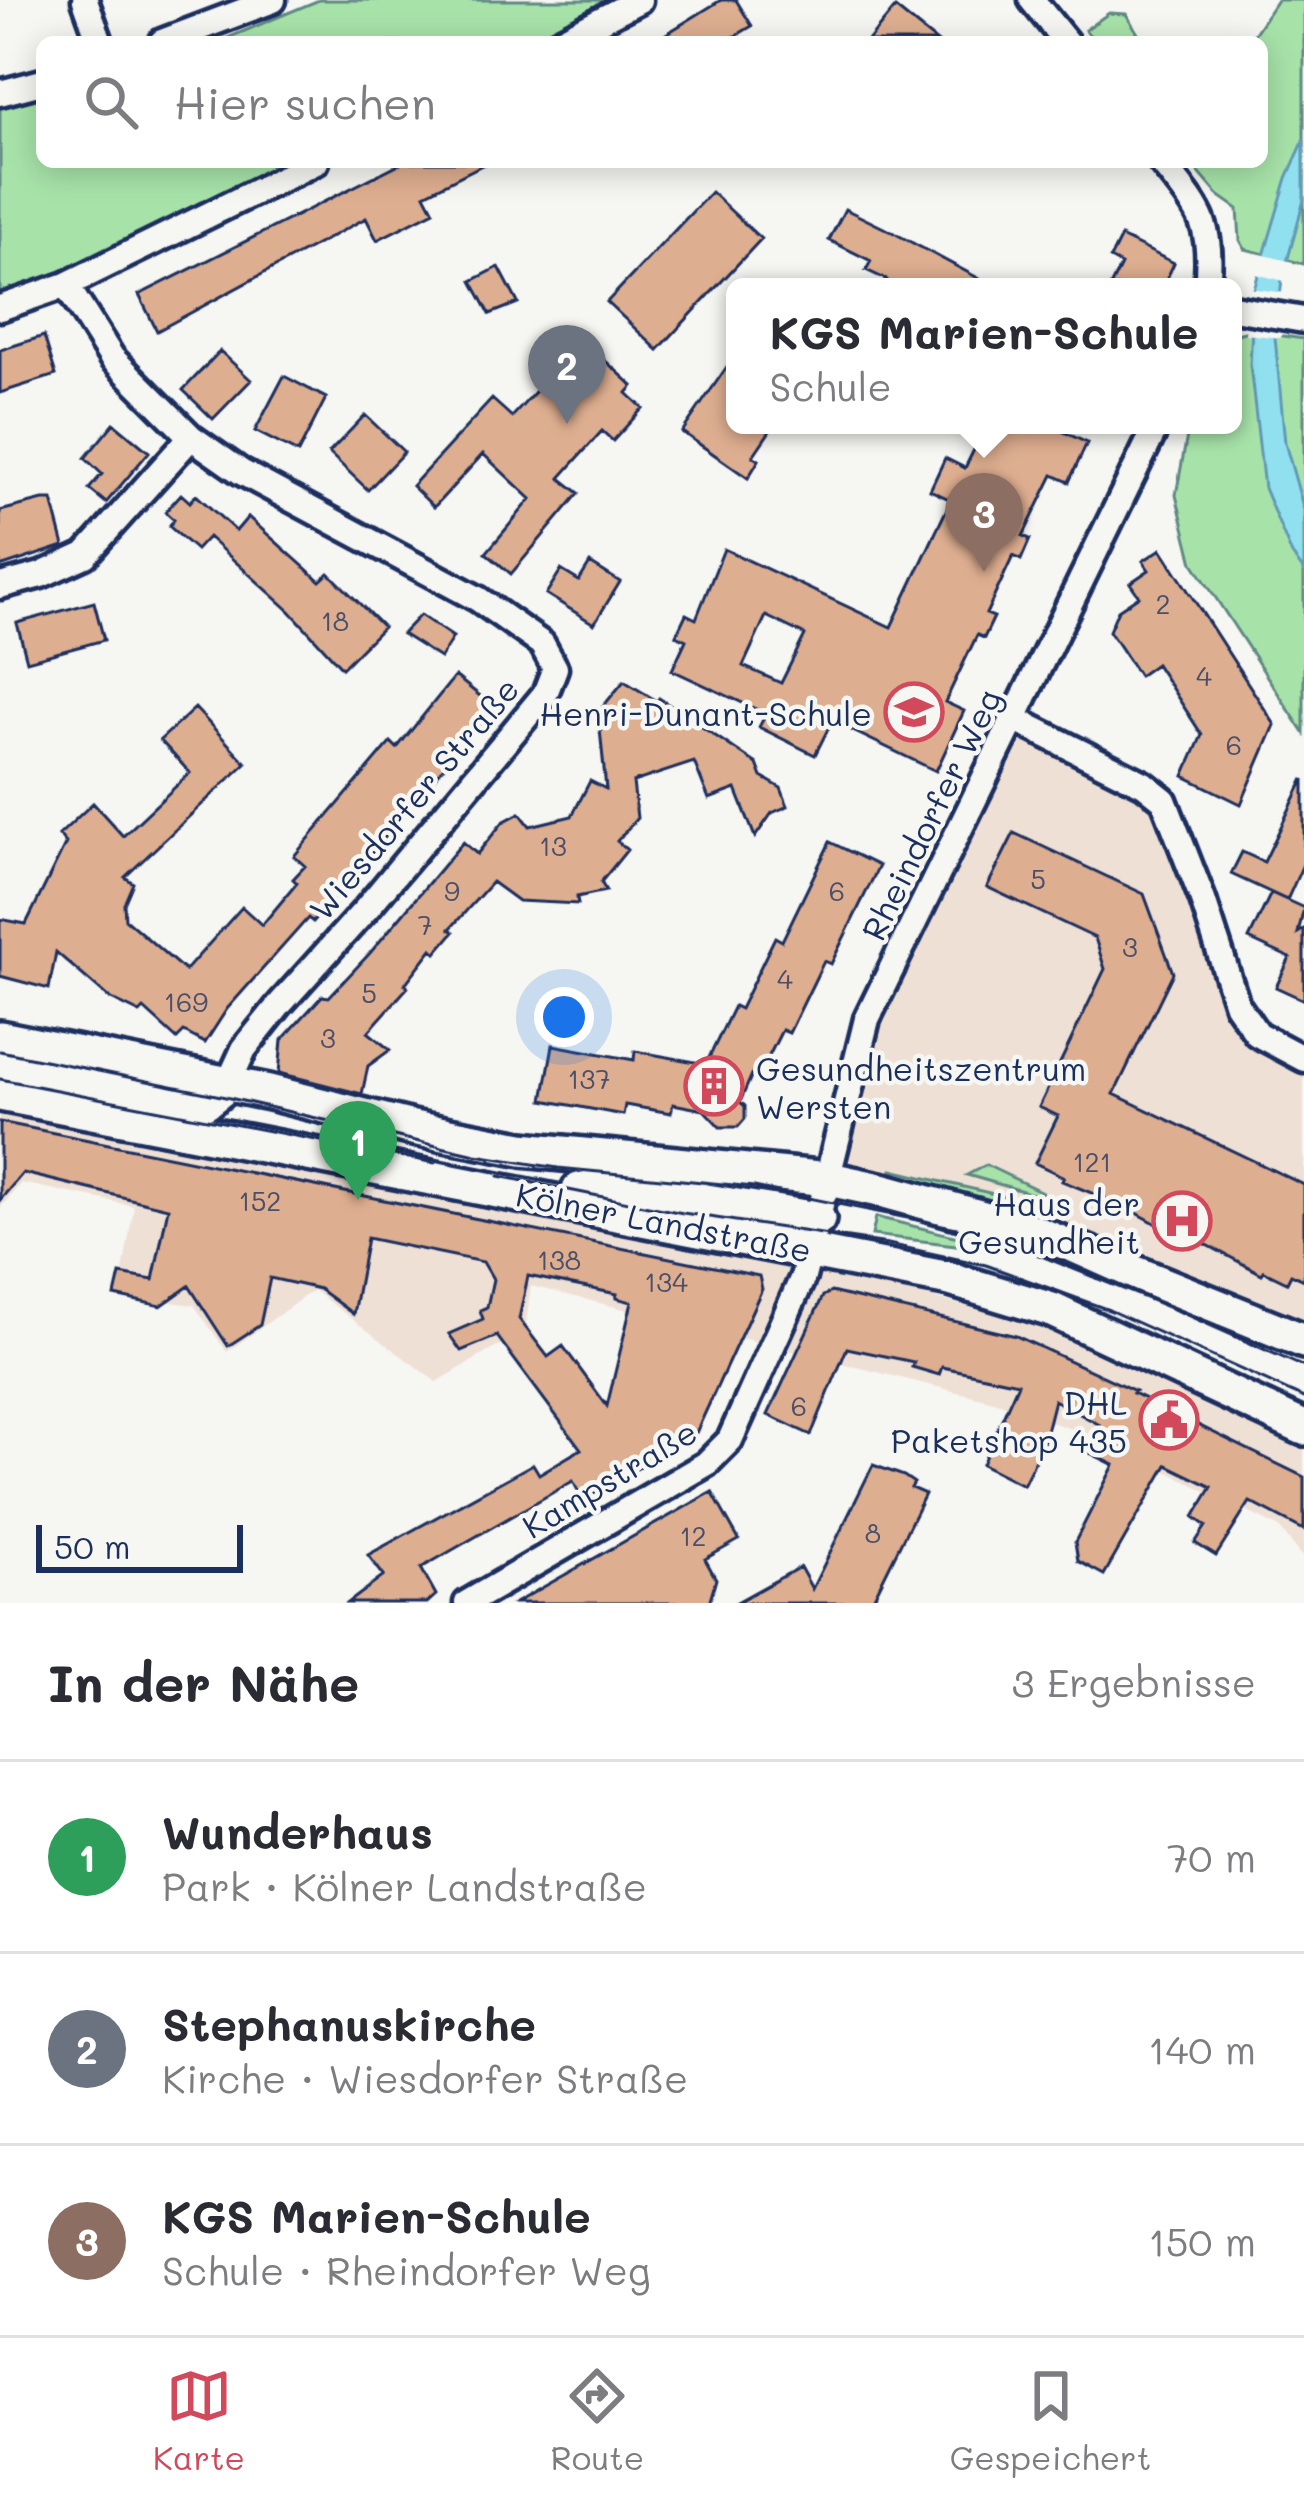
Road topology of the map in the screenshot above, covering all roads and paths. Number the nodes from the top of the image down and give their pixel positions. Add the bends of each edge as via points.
1 (86, 0) edge
2 (273, 0) edge
3 (639, 0) edge
4 (1032, 0) edge
5 (98, 36) edge
6 (178, 36) edge
7 (570, 36) edge
8 (1061, 36) edge
9 (36, 84) edge
10 (0, 93) edge
11 (304, 168) edge
12 (1166, 168) edge
13 (1208, 278) edge
14 (66, 285) junction
15 (0, 308) edge
16 (1242, 310) edge
17 (1304, 320) edge
18 (1153, 434) edge
19 (191, 437) junction
20 (0, 586) edge
21 (1014, 719) junction
22 (0, 1038) edge
23 (1304, 1059) edge
24 (0, 1064) edge
25 (228, 1084) junction
26 (0, 1094) edge
27 (829, 1180) junction
28 (814, 1234) junction
29 (1304, 1341) edge
30 (1304, 1428) edge
31 (467, 1603) edge

1 - 5 street
2 - 6 street
3 - 7 street
4 - 8 street
9 - 10 street
11 - 14 street
12 - 13 street via 1201,215 1210,239
14 - 15 street
14 - 19 street, Wiesdorfer Straße via 112,358
16 - 17 street
18 - 21 street, Rheindorfer Weg
19 - 20 street via 85,555
19 - 25 street, Wiesdorfer Straße via 478,599 542,644 555,668 544,694 244,1049
21 - 23 street via 1164,800 1237,1005 1258,1034
21 - 27 street, Rheindorfer Weg via 867,1019
22 - 25 main road, Kölner Landstraße
24 - 25 main road via 174,1103 205,1102
25 - 27 main road, Kölner Landstraße via 522,1149
26 - 28 main road, Kölner Landstraße via 555,1199 599,1186
27 - 28 street, Rheindorfer Weg
27 - 29 main road, Kölner Landstraße via 1034,1232
28 - 30 main road, Kölner Landstraße via 1052,1310
28 - 31 street, Kampstraße via 803,1276 715,1458

